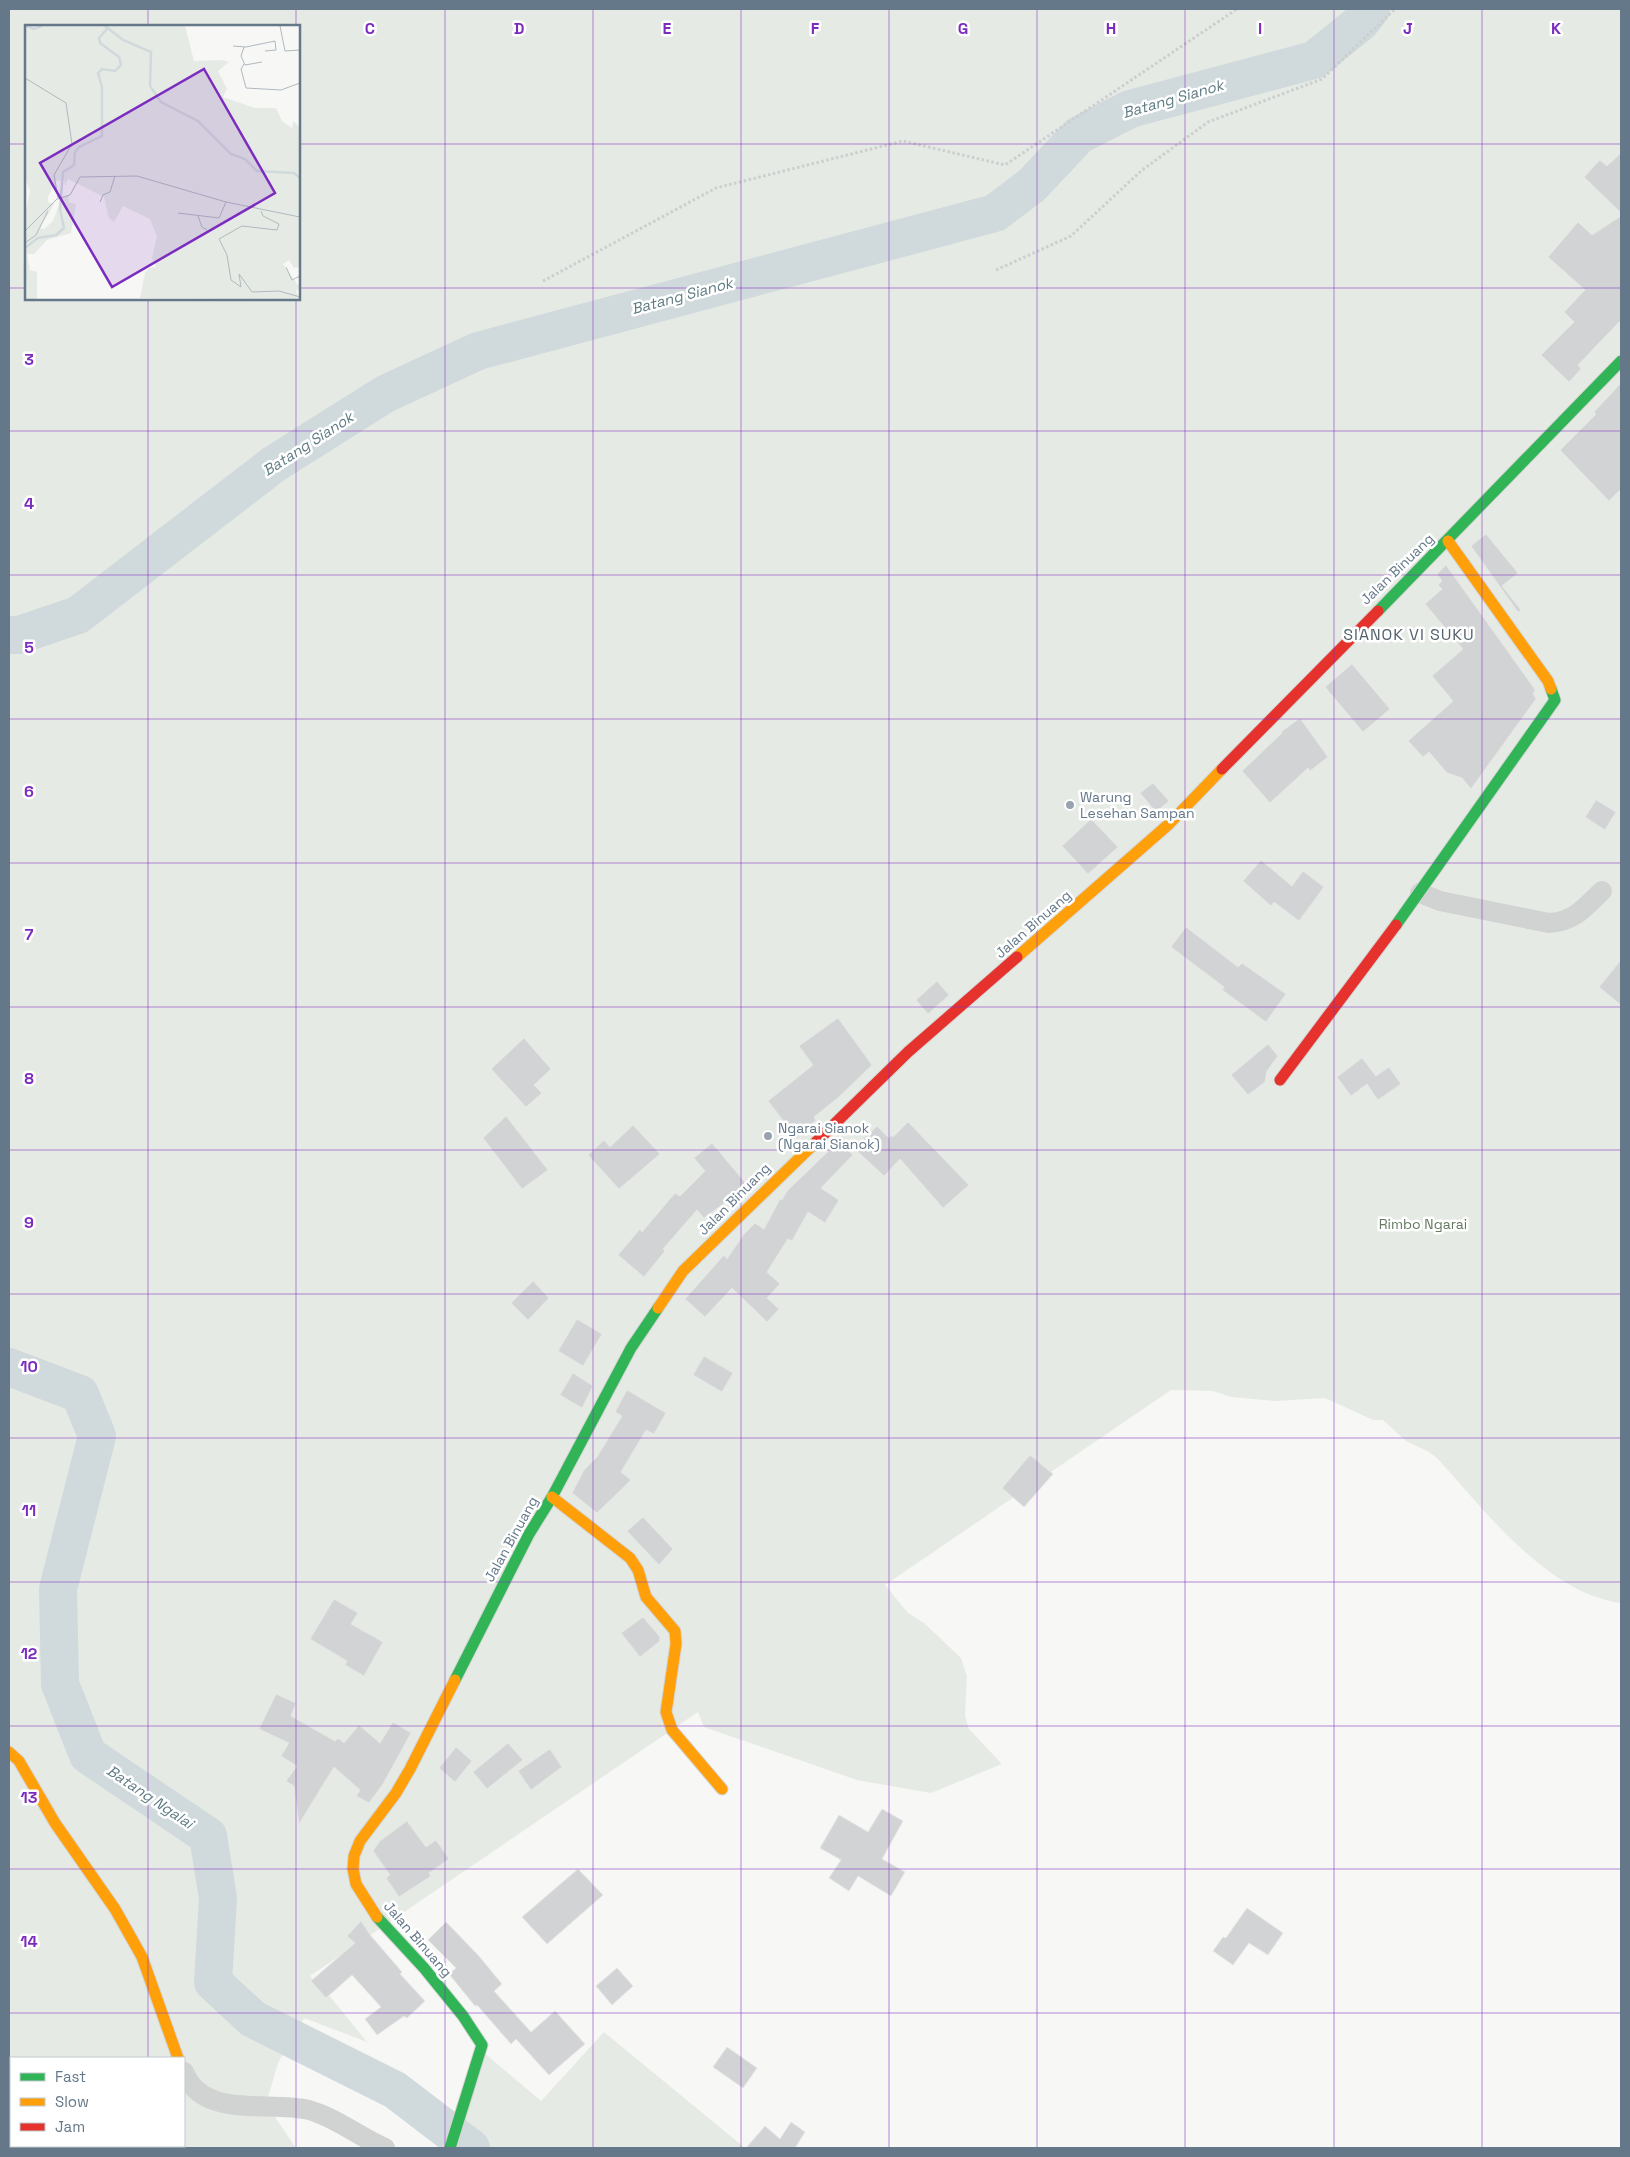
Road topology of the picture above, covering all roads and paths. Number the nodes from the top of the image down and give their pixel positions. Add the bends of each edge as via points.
1 (1237, 9) edge
2 (1395, 9) edge
3 (996, 270) dead end
4 (543, 281) dead end
5 (1621, 360) edge
6 (1448, 541) junction
7 (1602, 891) dead end
8 (1420, 893) junction
9 (1280, 1080) dead end
10 (552, 1497) junction
11 (9, 1752) edge
12 (722, 1789) dead end
13 (178, 2057) edge
14 (185, 2075) edge
15 (385, 2148) edge
16 (450, 2148) edge

1 - 4 path via 1005,165 903,141 735,183 716,188
2 - 3 path via 1322,79 1208,122 1141,170 1071,236
5 - 6 main road, Jalan Binuang
6 - 8 main road via 1548,681 1555,700
6 - 10 main road, Jalan Binuang via 1170,824 908,1052 682,1271 631,1348
7 - 8 street via 1575,916 1549,923 1440,901
8 - 9 main road
10 - 12 main road via 630,1558 638,1570 646,1597 675,1630 676,1644 666,1712 668,1721
10 - 16 main road, Jalan Binuang via 528,1534 410,1769 396,1793 367,1829 354,1856 356,1884 380,1921 424,1968 482,2045
11 - 13 main road via 115,1909 142,1957
14 - 15 street via 189,2086 208,2099 309,2110

